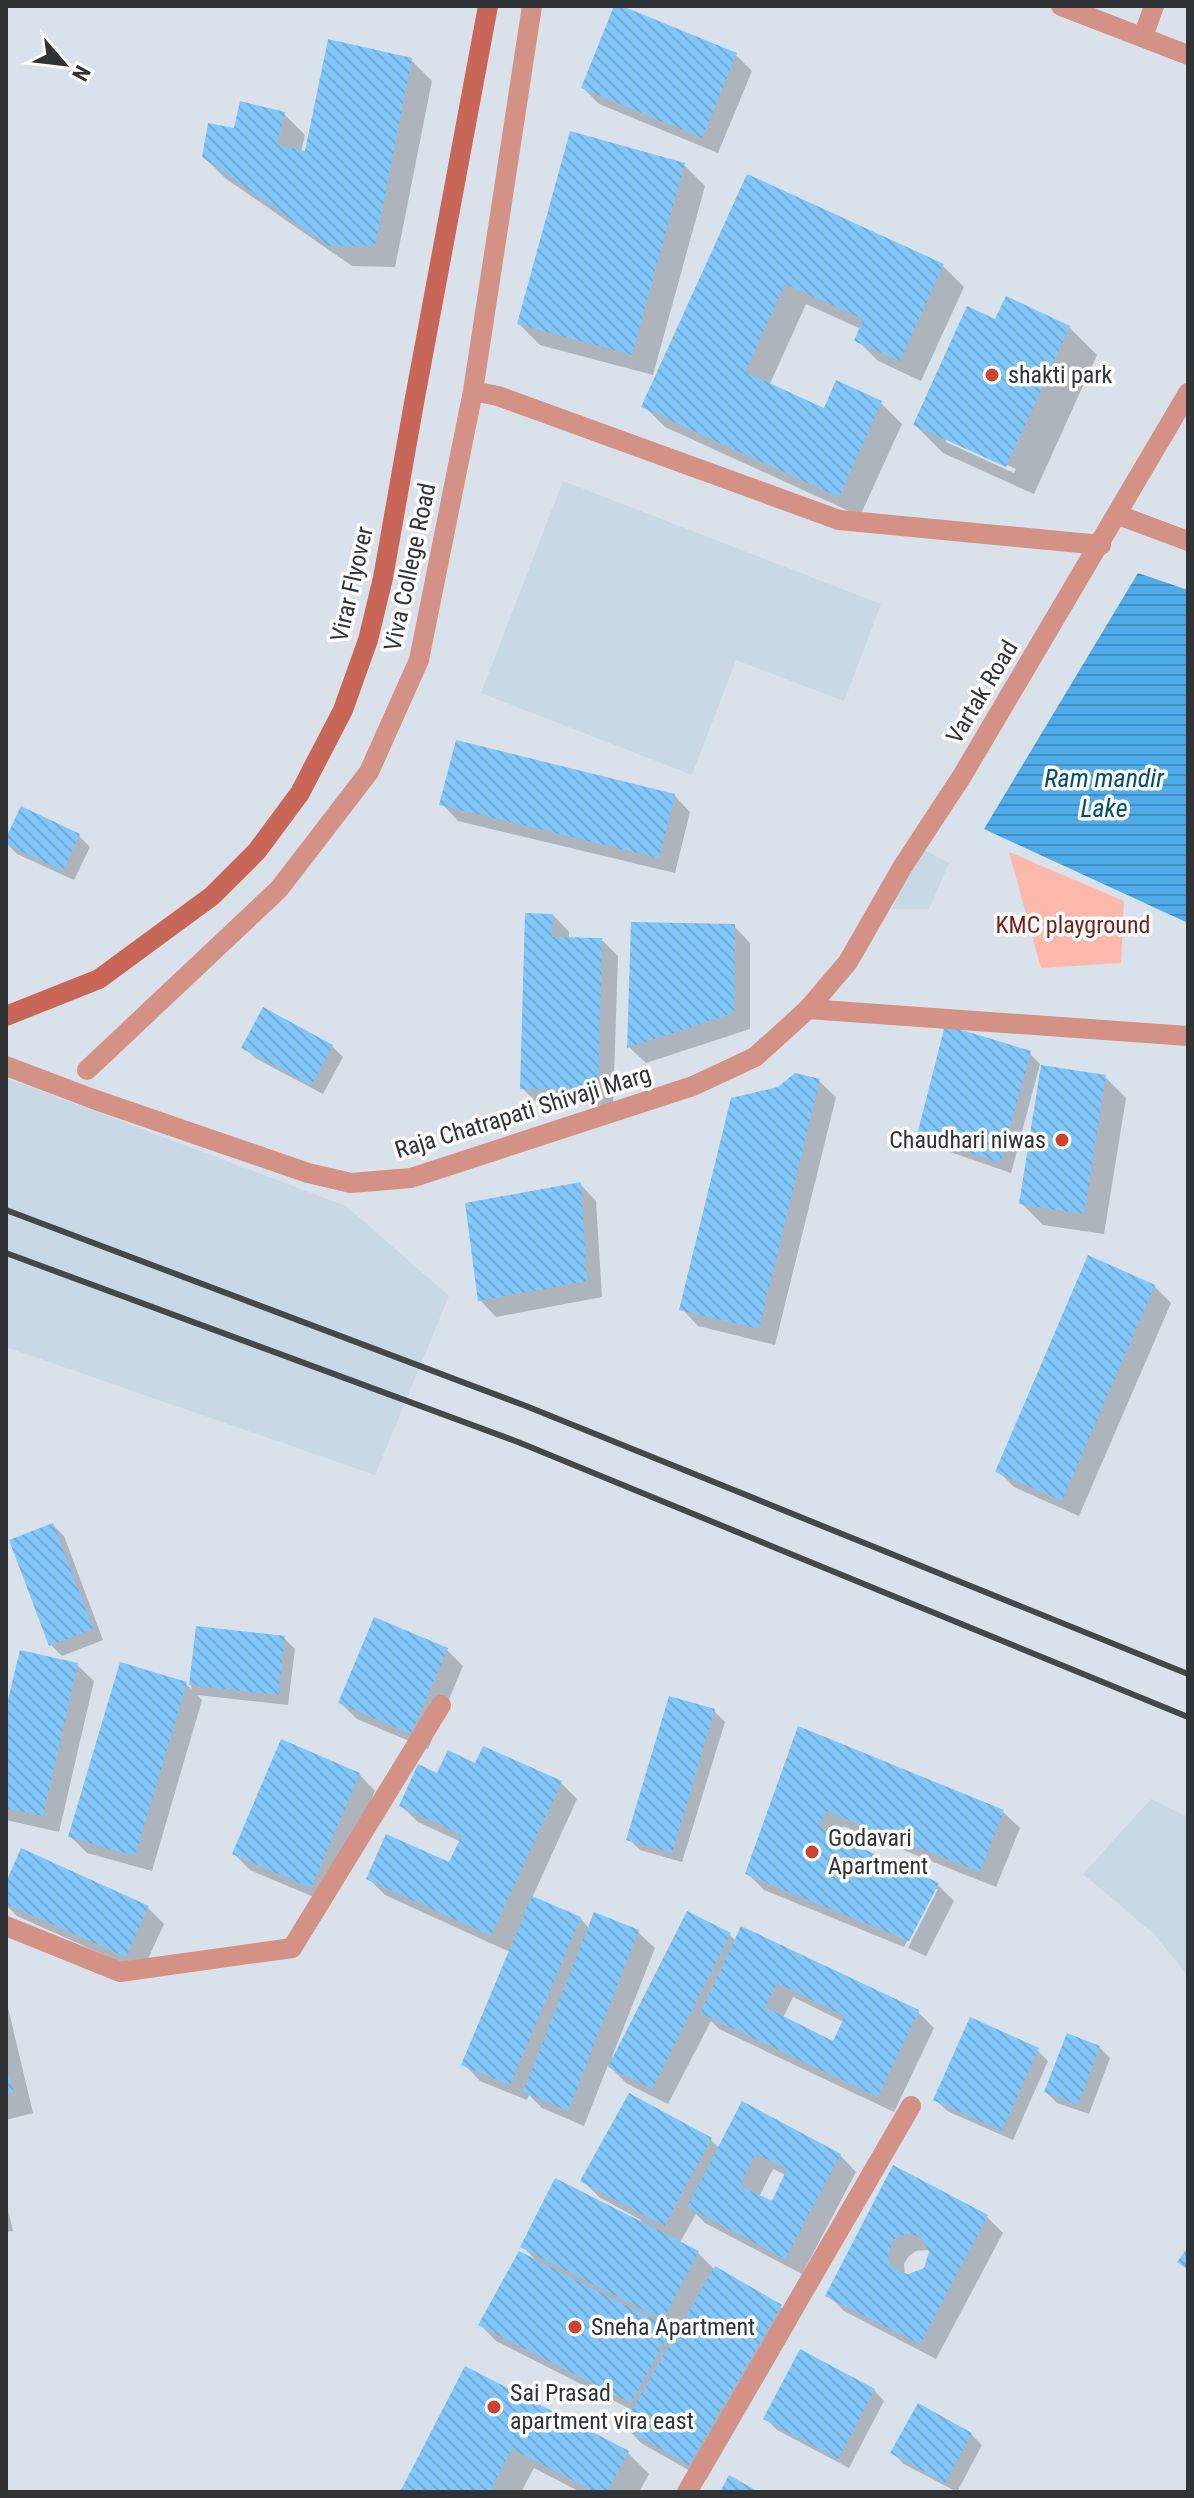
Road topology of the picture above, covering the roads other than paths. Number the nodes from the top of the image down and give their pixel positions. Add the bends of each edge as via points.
1 (488, 6) edge
2 (532, 6) edge
3 (1061, 6) edge
4 (1154, 6) edge
5 (1143, 37) junction
6 (1188, 55) edge
7 (473, 391) junction
8 (1188, 393) edge
9 (1118, 515) junction
10 (1188, 541) edge
11 (1101, 545) junction
12 (808, 1009) junction
13 (6, 1016) edge
14 (1188, 1036) edge
15 (6, 1066) edge
16 (87, 1070) dead end
17 (441, 1705) dead end
18 (6, 1926) edge
19 (911, 2106) dead end
20 (687, 2492) edge

1 - 13 main road, Virar Flyover via 383,578 343,710 300,793 257,851 212,896 99,979
2 - 7 street, Viva College Road
3 - 5 street
4 - 5 street
5 - 6 street
7 - 11 street via 839,520
7 - 16 street, Viva College Road via 419,660 369,772 279,889
8 - 9 street, Vartak Road
9 - 10 street
9 - 11 street, Vartak Road
11 - 12 street, Vartak Road via 848,962
12 - 14 street
12 - 15 street, Raja Chatrapati Shivaji Marg via 755,1057 693,1086 411,1178 351,1183 308,1173
17 - 18 street via 292,1948 120,1972
19 - 20 street

